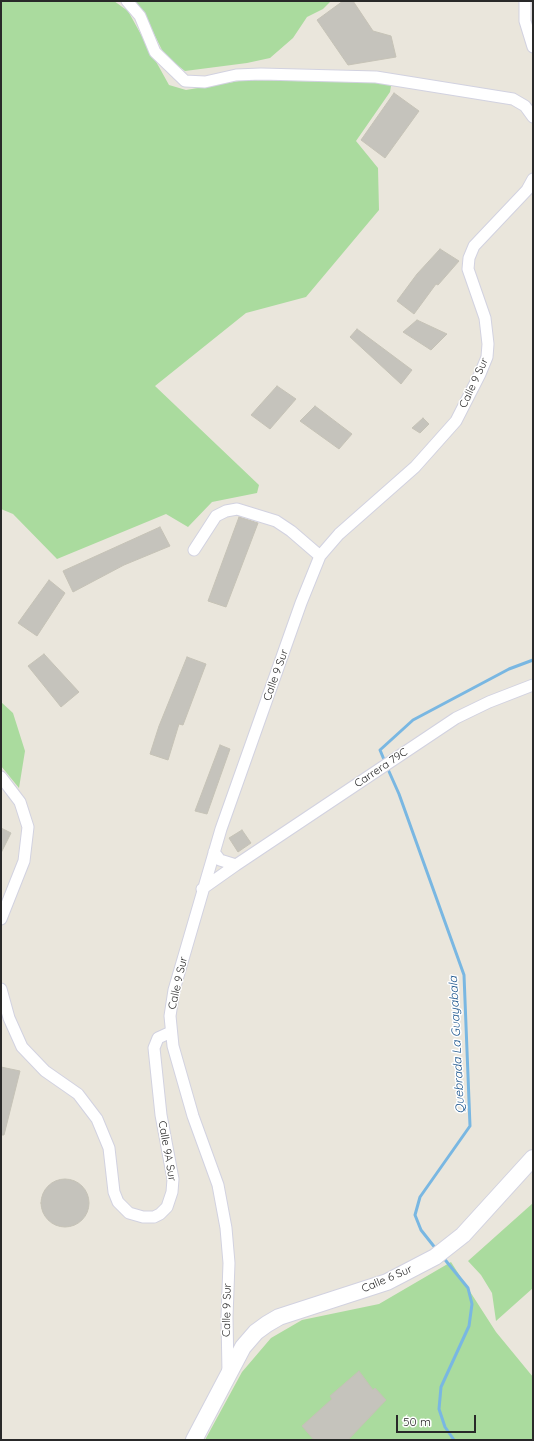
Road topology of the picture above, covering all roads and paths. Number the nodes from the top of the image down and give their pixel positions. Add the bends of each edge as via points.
1 (127, 1) edge
2 (525, 1) edge
3 (533, 47) edge
4 (533, 117) edge
5 (533, 179) edge
6 (194, 550) dead end
7 (320, 556) junction
8 (533, 685) edge
9 (1, 777) edge
10 (214, 852) junction
11 (236, 864) junction
12 (202, 889) junction
13 (1, 919) edge
14 (1, 989) edge
15 (171, 1032) junction
16 (531, 1162) edge
17 (228, 1373) junction
18 (194, 1440) edge

1 - 4 street via 140,16 155,52 185,81 205,82 236,75 261,74 376,77 513,99 525,106
2 - 3 street via 525,21
5 - 7 street, Calle 9 Sur via 527,190 474,246 469,258 468,269 485,318 487,357 456,421 415,467 339,534
6 - 7 street via 216,516 236,509 276,521
7 - 10 street, Calle 9 Sur
8 - 11 street, Carrera 79C via 456,718
9 - 13 street via 20,802 28,827 24,860
10 - 11 street via 220,860
10 - 12 street, Calle 9 Sur
11 - 12 street, Carrera 79C
12 - 15 street, Calle 9 Sur via 174,990 170,1016
14 - 15 street, Calle 9A Sur via 9,1018 22,1047 45,1071 78,1094 96,1119 109,1148 115,1197 118,1202 129,1212 143,1217 154,1217 163,1211 172,1192 173,1179 161,1115 154,1048 158,1038
15 - 17 street, Calle 9 Sur via 176,1061 218,1185 223,1208 229,1263
16 - 17 main road, Calle 6 Sur via 463,1236 440,1253 386,1282 295,1311 267,1324 243,1347
17 - 18 main road, Calle 9 Sur

